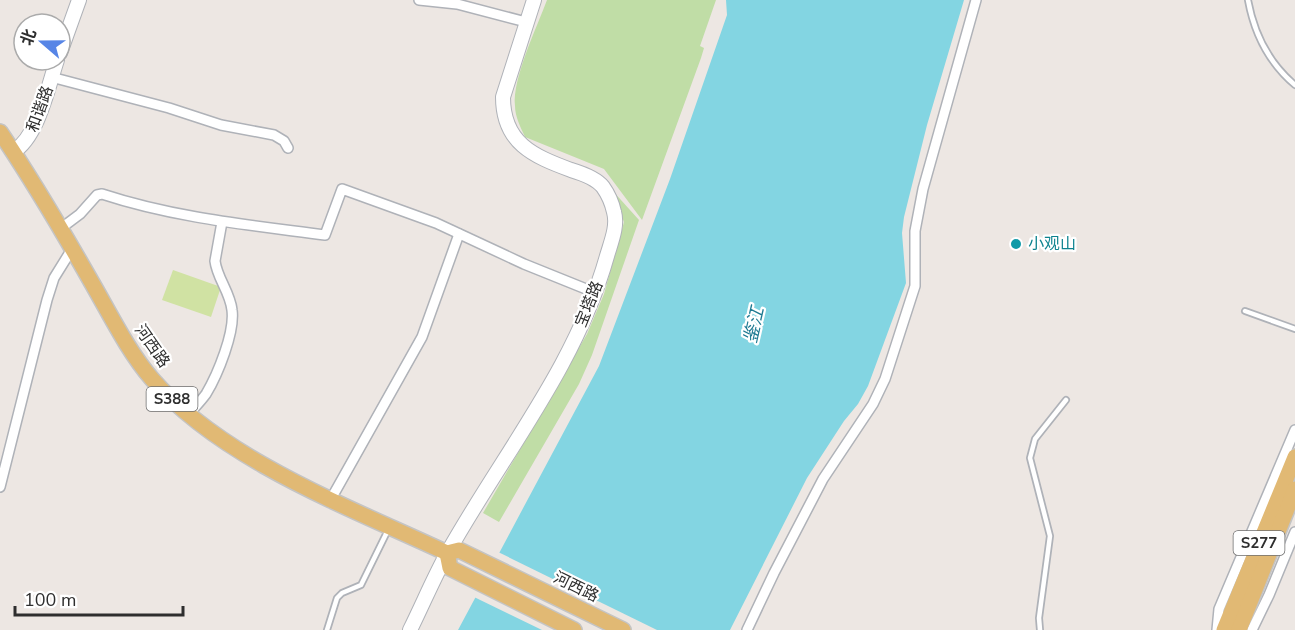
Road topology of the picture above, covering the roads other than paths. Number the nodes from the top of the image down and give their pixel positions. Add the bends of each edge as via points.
1 (79, 0) edge
2 (419, 0) edge
3 (534, 0) edge
4 (976, 0) edge
5 (1248, 0) edge
6 (434, 1) edge
7 (72, 20) edge
8 (526, 22) junction
9 (53, 72) edge
10 (51, 77) junction
11 (1295, 85) edge
12 (0, 132) edge
13 (288, 148) dead end
14 (14, 152) junction
15 (222, 222) junction
16 (60, 229) junction
17 (459, 234) junction
18 (72, 249) junction
19 (596, 293) junction
20 (1245, 311) dead end
21 (1295, 329) edge
22 (1066, 400) dead end
23 (188, 415) junction
24 (1295, 430) edge
25 (1290, 461) edge
26 (0, 488) edge
27 (1294, 496) edge
28 (331, 498) junction
29 (390, 526) junction
30 (1295, 532) edge
31 (1255, 540) junction
32 (452, 557) junction
33 (327, 630) edge
34 (410, 630) edge
35 (574, 630) edge
36 (623, 630) edge
37 (747, 630) edge
38 (1041, 630) edge
39 (1217, 630) edge
40 (1224, 630) edge
41 (1239, 630) edge
42 (1252, 630) edge

1 - 7 street
2 - 6 street
3 - 8 street, 宝塔路
4 - 37 street via 922,189 915,231 915,286 885,379 823,479
5 - 11 lane via 1258,36 1273,62
6 - 8 street
8 - 19 street, 宝塔路 via 506,81 503,109 516,140 529,152 583,173 602,185 610,199 615,227
9 - 10 street, 和谐路
10 - 13 street via 221,125 274,135
10 - 14 street, 和谐路 via 32,133
12 - 14 main road, 河西路 / S388
14 - 16 main road, 河西路 / S388
15 - 16 street via 165,212 102,194
15 - 17 street via 325,235 342,189
15 - 23 street via 215,261 229,297 232,324 213,382
16 - 18 main road, 河西路 / S388
17 - 19 street
17 - 28 street via 422,337
18 - 23 main road, 河西路 / S388 via 127,344 152,379
18 - 26 street via 54,278 47,300
19 - 32 street, 宝塔路 via 550,387
20 - 21 lane
22 - 38 lane via 1035,438 1030,458 1050,536 1039,618
23 - 28 main road, 河西路 / S388 via 211,434
24 - 25 street
25 - 31 main road, S277
27 - 41 main road, S277
28 - 29 main road, 河西路 / S388
29 - 32 main road, 河西路 / S388
29 - 33 lane via 361,585 337,598
30 - 42 street
31 - 39 street via 1220,609
31 - 40 main road, S277
32 - 34 street, 宝塔路
32 - 35 main road, 河西路 / S388
32 - 36 main road, 河西路 / S388

